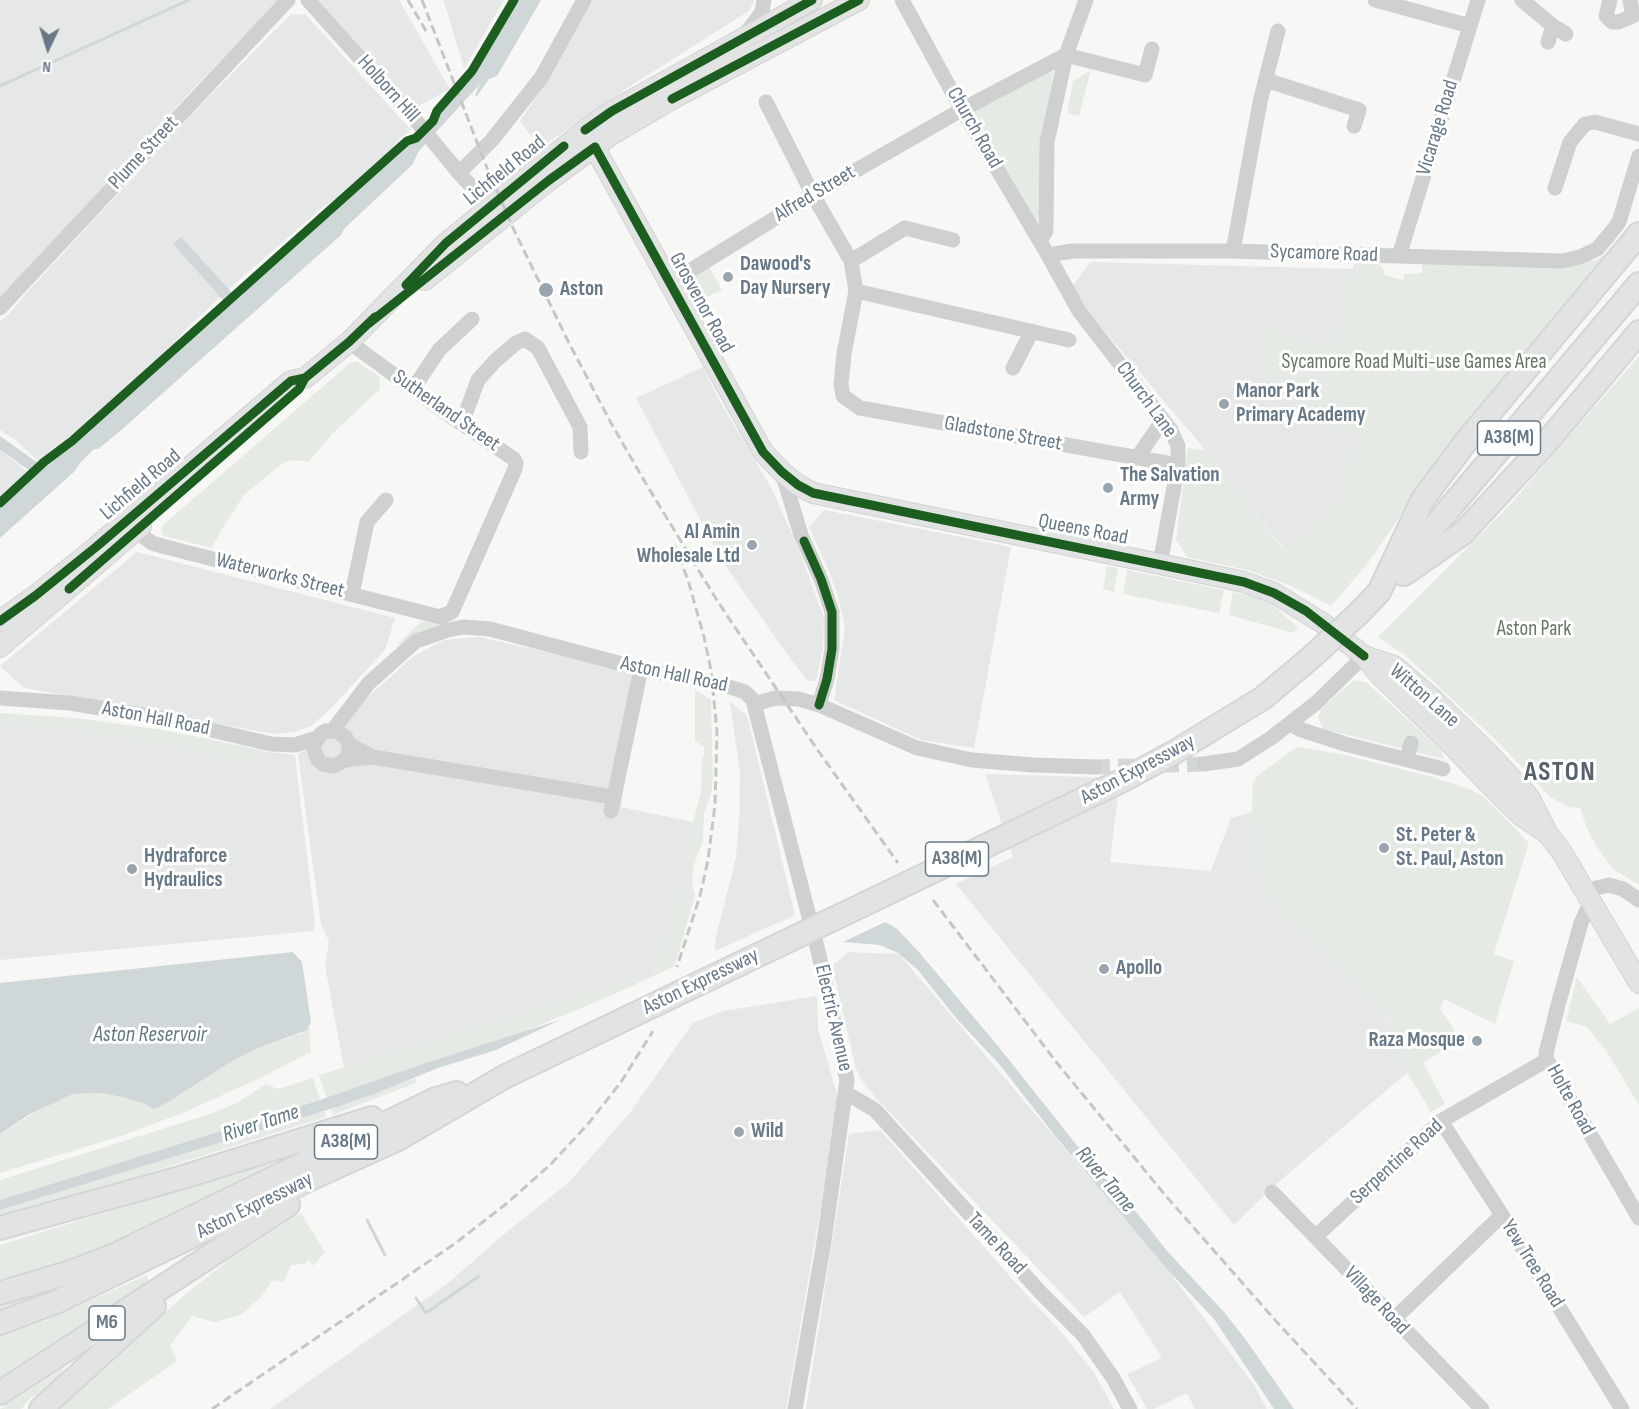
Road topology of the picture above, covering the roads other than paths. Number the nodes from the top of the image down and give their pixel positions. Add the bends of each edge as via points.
1 (288, 0) edge
2 (308, 0) edge
3 (584, 0) edge
4 (764, 0) edge
5 (812, 0) edge
6 (859, 0) edge
7 (902, 0) edge
8 (1086, 0) edge
9 (1375, 0) edge
10 (1478, 0) edge
11 (1522, 0) edge
12 (1610, 0) edge
13 (1630, 0) edge
14 (1636, 17) edge
15 (1470, 26) junction
16 (1278, 31) dead end
17 (742, 38) junction
18 (1548, 42) dead end
19 (1152, 49) dead end
20 (1066, 55) junction
21 (1266, 80) junction
22 (766, 102) dead end
23 (963, 109) junction
24 (1354, 126) dead end
25 (585, 130) junction
26 (1639, 134) edge
27 (595, 147) junction
28 (1639, 156) edge
29 (459, 173) junction
30 (1555, 188) dead end
31 (813, 195) junction
32 (492, 204) junction
33 (1639, 234) edge
34 (953, 240) dead end
35 (1044, 248) junction
36 (1233, 251) junction
37 (1399, 256) junction
38 (851, 261) junction
39 (670, 283) junction
40 (1639, 284) edge
41 (856, 291) junction
42 (0, 308) edge
43 (472, 319) dead end
44 (368, 324) junction
45 (1032, 331) junction
46 (1639, 332) edge
47 (1070, 340) dead end
48 (349, 342) junction
49 (1013, 368) dead end
50 (413, 389) junction
51 (1163, 420) junction
52 (462, 423) junction
53 (581, 452) dead end
54 (1137, 458) junction
55 (1178, 465) junction
56 (782, 472) junction
57 (813, 493) junction
58 (386, 500) dead end
59 (791, 508) junction
60 (133, 524) junction
61 (1160, 564) junction
62 (1379, 592) junction
63 (352, 594) junction
64 (440, 617) joint
65 (0, 621) edge
66 (0, 647) edge
67 (1364, 656) junction
68 (641, 669) junction
69 (0, 689) edge
70 (0, 698) edge
71 (16, 698) junction
72 (755, 704) junction
73 (819, 705) junction
74 (344, 715) junction
75 (1291, 724) junction
76 (332, 730) junction
77 (317, 738) junction
78 (348, 741) junction
79 (1411, 743) dead end
80 (295, 745) junction
81 (315, 755) junction
82 (373, 757) junction
83 (1407, 759) junction
84 (345, 760) junction
85 (1204, 764) tunnel mouth
86 (1095, 767) tunnel mouth
87 (1443, 769) dead end
88 (1589, 900) junction
89 (1639, 900) edge
90 (1639, 983) edge
91 (1547, 1060) junction
92 (504, 1077) junction
93 (846, 1093) junction
94 (436, 1099) junction
95 (1441, 1121) junction
96 (398, 1139) joint
97 (160, 1183) junction
98 (1272, 1192) dead end
99 (262, 1202) junction
100 (1502, 1215) junction
101 (1639, 1218) edge
102 (0, 1228) edge
103 (1316, 1236) junction
104 (0, 1238) edge
105 (213, 1253) junction
106 (0, 1293) edge
107 (1393, 1320) junction
108 (0, 1323) edge
109 (0, 1393) edge
110 (40, 1409) edge
111 (795, 1409) edge
112 (1130, 1409) edge
113 (1482, 1409) edge
114 (1622, 1409) edge

1 - 42 street, Plume Street
2 - 29 street, Holborn Hill
3 - 29 street via 541,78 492,140
4 - 17 street via 762,12
5 - 17 main road, Lichfield Road
6 - 27 main road, Lichfield Road via 672,99
7 - 23 street, Church Road
8 - 20 street
9 - 15 street
10 - 15 street, Vicarage Road
11 - 18 street via 1560,30
12 - 14 street via 1608,20 1618,22
13 - 14 street
15 - 37 street, Vicarage Road
16 - 21 street
17 - 25 main road, Lichfield Road
19 - 20 street via 1145,75
20 - 23 street, Alfred Street
20 - 35 street via 1047,142
21 - 24 street via 1359,110
21 - 36 street
22 - 31 street
23 - 31 street, Alfred Street
23 - 35 street, Church Road
25 - 27 main road, Grosvenor Road
25 - 32 main road, Lichfield Road
26 - 30 street via 1595,122 1585,124 1570,142
27 - 39 main road, Grosvenor Road
27 - 44 main road, Lichfield Road
28 - 37 street, Sycamore Road via 1618,222 1597,249 1580,257 1562,261
29 - 32 street, Holborn Hill
31 - 38 street
31 - 39 street, Alfred Street
32 - 44 main road, Lichfield Road via 446,243
33 - 62 highway via 1468,439 1423,500
34 - 38 street via 905,228
35 - 36 street, Sycamore Road
35 - 51 street, Church Lane via 1079,311
36 - 37 street, Sycamore Road
38 - 41 street
39 - 56 main road, Grosvenor Road via 763,452
40 - 62 highway, Aston Expressway / A38(M)
41 - 45 street
41 - 54 street, Gladstone Street via 841,384 843,396 860,408
43 - 50 street via 439,350
44 - 48 main road, Lichfield Road
45 - 47 street
45 - 49 street
46 - 62 highway via 1547,442 1463,533
48 - 50 street, Sutherland Street
48 - 60 main road, Lichfield Road via 304,378 291,381
50 - 52 street, Sutherland Street
51 - 54 street
51 - 55 street, Church Lane via 1178,446
52 - 53 street via 478,380 495,361 525,339 538,348 580,427
52 - 64 street, Sutherland Street via 514,459 515,469 452,612
54 - 55 street, Gladstone Street
55 - 61 street, Church Lane
56 - 57 main road, Queens Road
56 - 59 street, Grosvenor Road
57 - 59 street
57 - 61 main road, Queens Road
58 - 63 street via 368,522
59 - 73 street, Grosvenor Road via 832,612 832,649
60 - 63 street, Waterworks Street via 152,543
60 - 65 main road, Lichfield Road
60 - 66 main road, Lichfield Road
61 - 67 main road, Queens Road via 1244,582 1274,593 1324,624
62 - 92 highway, Aston Expressway / A38(M), bridge via 1263,698 1173,753
63 - 64 street, Waterworks Street
67 - 75 street
67 - 88 main road, Witton Lane via 1505,800 1548,834
68 - 72 street, Aston Hall Road via 735,688
68 - 74 street, Aston Hall Road via 490,629 464,627 416,641 358,695
68 - 82 street via 612,804
69 - 71 street, Aston Hall Road
70 - 71 street, Aston Hall Road
71 - 80 street, Aston Hall Road via 149,716 256,742
72 - 73 street, Aston Hall Road via 783,698
72 - 93 street, Electric Avenue via 826,987 846,1074
73 - 86 street, Aston Hall Road via 942,755
74 - 76 street, Aston Hall Road
74 - 78 street
75 - 83 street via 1345,744
75 - 85 street via 1238,759
76 - 77 street, Aston Hall Road
76 - 78 street
77 - 80 street, Aston Hall Road
77 - 81 street
78 - 82 street
78 - 84 street via 350,750
79 - 83 street
80 - 81 street, Aston Hall Road
81 - 84 street, Aston Hall Road via 328,766
82 - 84 street
83 - 87 street
88 - 89 street via 1599,887 1614,886
88 - 90 main road, Witton Lane
88 - 91 street, Holte Road via 1558,1005
91 - 95 street, Serpentine Road
91 - 101 street, Holte Road
92 - 94 highway, Aston Expressway / A38(M)
92 - 96 highway, Aston Expressway / A38(M)
93 - 111 street, Electric Avenue
93 - 112 street, Tame Road via 875,1110 1083,1335
94 - 97 highway, A38(M)
94 - 99 highway, Aston Expressway / A38(M)
95 - 100 street, Yew Tree Road
95 - 103 street, Serpentine Road
96 - 99 highway, M6
97 - 102 highway, A38(M)
97 - 104 highway, A38(M)
98 - 103 street, Village Road
99 - 105 highway, M6
99 - 106 highway, Aston Expressway / A38(M) via 71,1272
99 - 108 highway, Aston Expressway / A38(M) via 56,1302
100 - 107 street
100 - 114 street, Yew Tree Road
103 - 107 street, Village Road
105 - 109 highway, M6
105 - 110 highway, M6
107 - 113 street, Village Road

